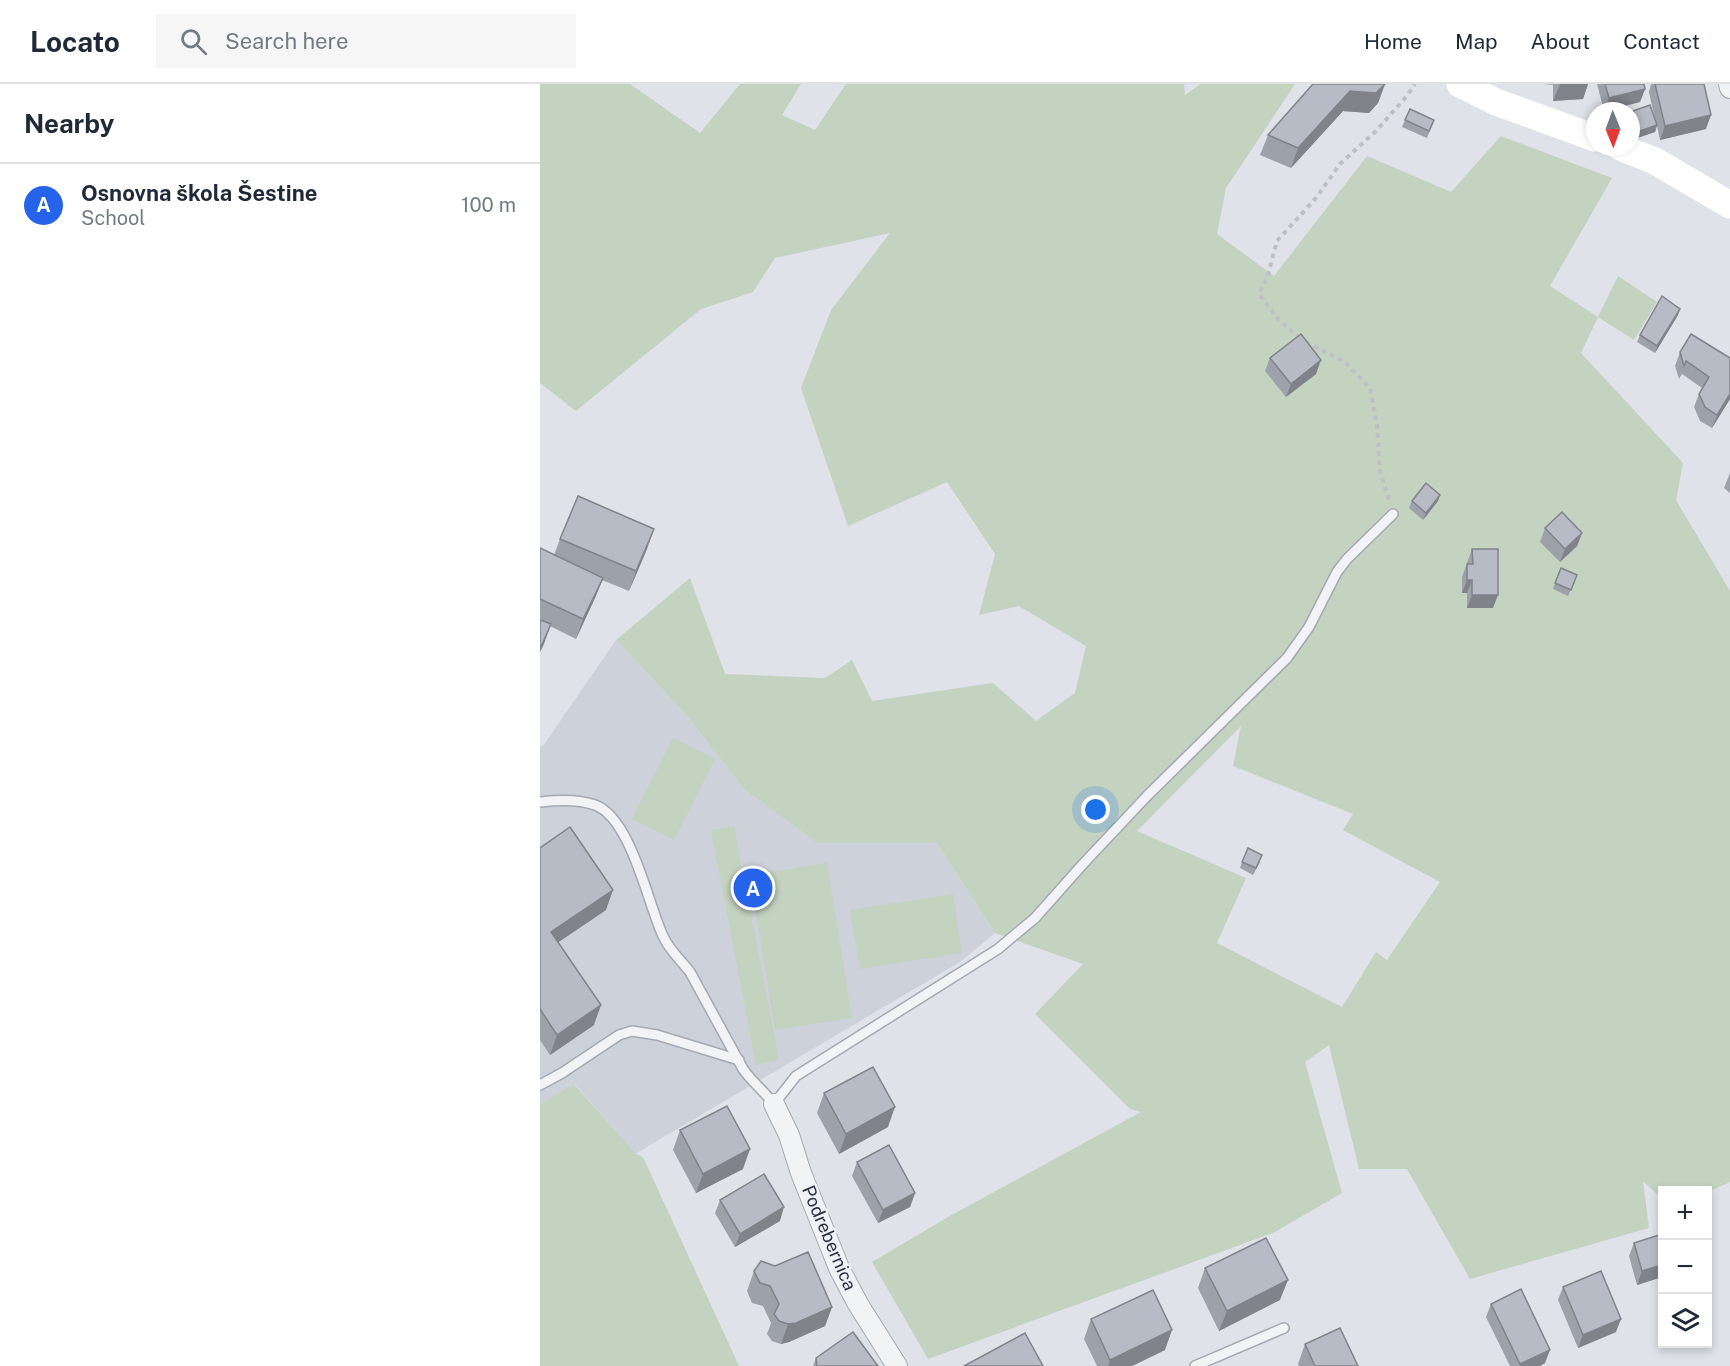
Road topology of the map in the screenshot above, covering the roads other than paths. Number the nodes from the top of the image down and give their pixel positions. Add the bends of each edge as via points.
1 (1460, 84) edge
2 (1586, 135) edge
3 (1640, 156) edge
4 (1728, 199) edge
5 (1393, 514) road end
6 (540, 802) edge
7 (739, 1060) junction
8 (540, 1085) edge
9 (774, 1104) junction
10 (1284, 1328) dead end
11 (897, 1366) edge
12 (1195, 1366) edge

1 - 2 main road via 1496,102
3 - 4 main road
5 - 9 lane via 1337,572 1309,627 1287,658 1147,796 1035,918 998,949 796,1076
6 - 7 lane via 583,802 608,813 625,838 663,936 690,972
7 - 8 lane via 632,1030
7 - 9 lane
9 - 11 street, Podrebernica via 839,1268
10 - 12 lane

